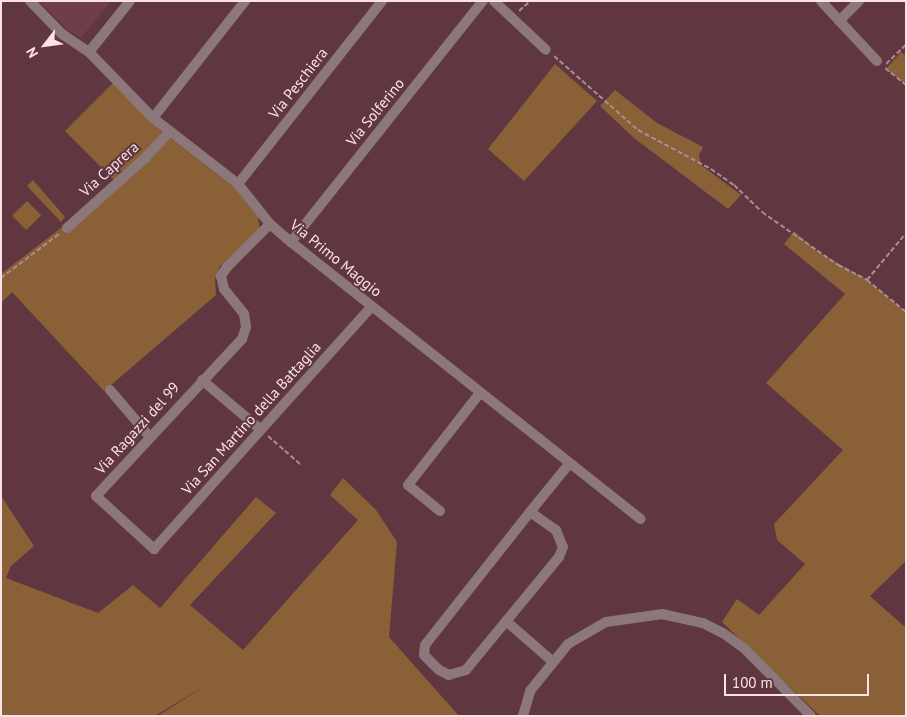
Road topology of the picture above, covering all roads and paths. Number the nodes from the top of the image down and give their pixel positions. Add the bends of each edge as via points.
1 (30, 1) edge
2 (130, 1) edge
3 (245, 1) edge
4 (382, 1) edge
5 (482, 1) edge
6 (494, 1) edge
7 (530, 1) edge
8 (821, 1) edge
9 (859, 1) edge
10 (514, 20) junction
11 (839, 21) junction
12 (906, 45) edge
13 (546, 50) joint
14 (89, 52) junction
15 (878, 61) dead end
16 (906, 85) edge
17 (153, 118) junction
18 (170, 131) junction
19 (238, 184) junction
20 (270, 224) junction
21 (67, 228) joint
22 (906, 233) edge
23 (291, 242) junction
24 (1, 278) edge
25 (867, 280) junction
26 (371, 307) junction
27 (906, 312) edge
28 (202, 380) junction
29 (110, 390) dead end
30 (480, 393) junction
31 (260, 429) junction
32 (148, 436) junction
33 (300, 464) dead end
34 (569, 464) junction
35 (96, 496) joint
36 (440, 511) dead end
37 (530, 512) junction
38 (641, 519) dead end
39 (506, 621) junction
40 (552, 661) junction
41 (523, 716) edge
42 (811, 716) edge

1 - 14 street, Via Primo Maggio via 62,34
2 - 14 street
3 - 17 street
4 - 19 street, Via Peschiera
5 - 23 street, Via Solferino
6 - 10 street
7 - 10 path
8 - 11 street
9 - 11 street
10 - 13 street
11 - 15 street
12 - 16 path via 883,66
13 - 25 path via 638,130 734,184 762,212 838,265
14 - 17 street, Via Primo Maggio
17 - 18 street, Via Primo Maggio
18 - 19 street, Via Primo Maggio
18 - 21 street, Via Caprera
19 - 20 street, Via Primo Maggio
20 - 23 street, Via Primo Maggio
20 - 28 street, Via Ragazzi del 99 via 226,267 221,276 224,289 244,314 246,327 242,339
21 - 24 path
22 - 25 path
23 - 26 street, Via Primo Maggio
25 - 27 path
26 - 30 street, Via Primo Maggio
26 - 31 street, Via San Martino della Battaglia
28 - 31 street
28 - 32 street, Via Ragazzi del 99
29 - 32 street
30 - 34 street, Via Primo Maggio
30 - 36 street via 408,484
31 - 33 path
31 - 35 street, Via San Martino della Battaglia via 154,549
32 - 35 street, Via Ragazzi del 99
34 - 37 street
34 - 38 street, Via Primo Maggio
37 - 39 street via 556,530 563,548
37 - 39 street via 425,645 424,655 439,670 449,675 459,674
39 - 40 street
40 - 41 street via 530,691
40 - 42 street via 568,644 606,622 647,614 683,617 703,622 744,648

